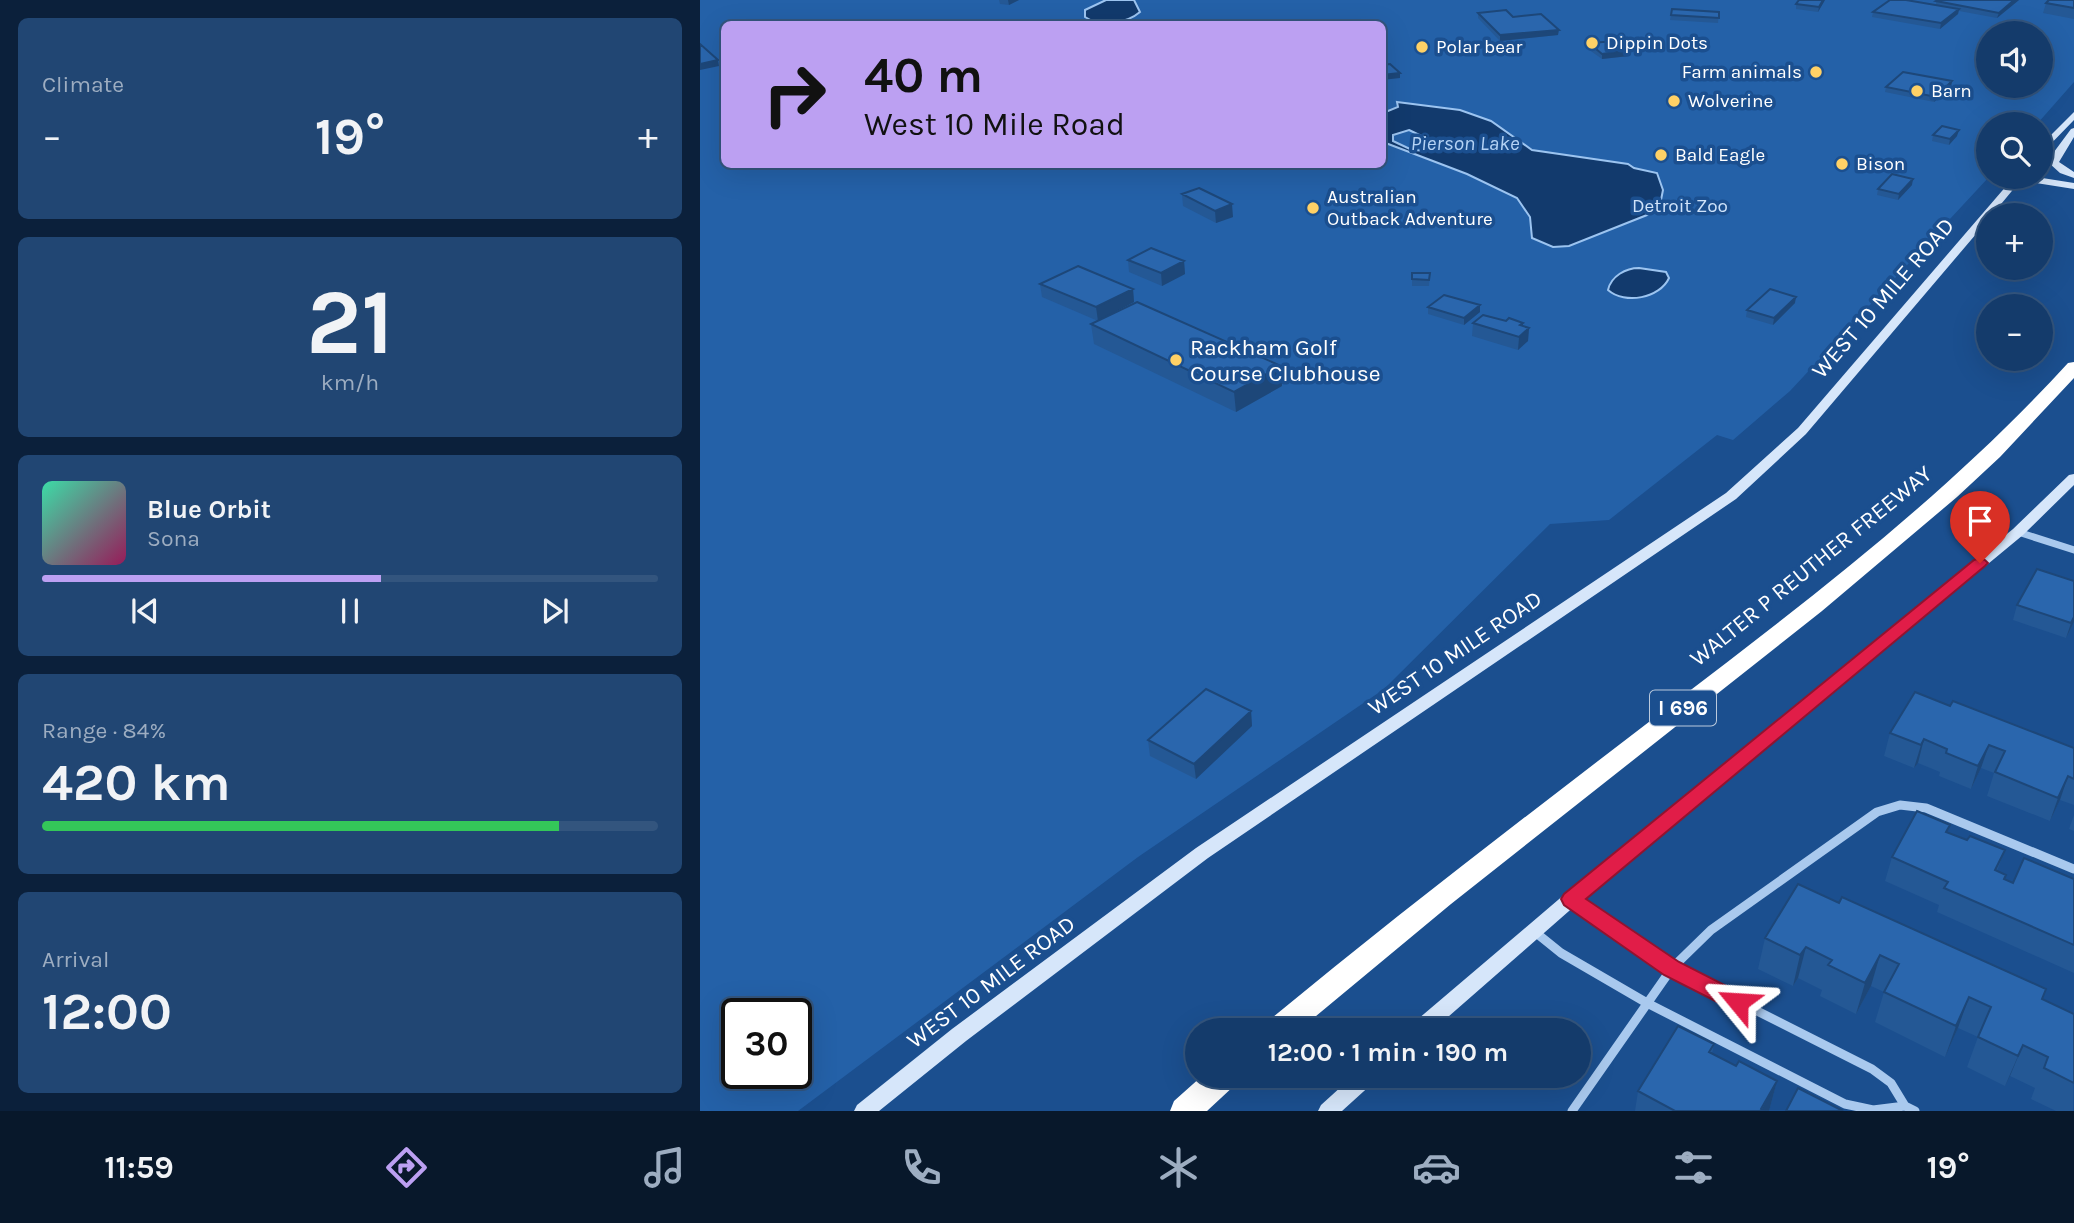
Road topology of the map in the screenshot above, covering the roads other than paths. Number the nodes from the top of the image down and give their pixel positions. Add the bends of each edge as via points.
1 (2074, 115) edge
2 (2074, 131) edge
3 (2053, 138) edge
4 (2074, 175) edge
5 (2053, 183) edge
6 (2074, 186) edge
7 (2008, 189) edge
8 (2074, 367) edge
9 (2074, 478) edge
10 (2018, 532) junction
11 (2074, 550) edge
12 (2074, 869) edge
13 (1571, 899) junction
14 (1534, 931) junction
15 (1672, 968) junction
16 (1647, 1003) junction
17 (1293, 1018) edge
18 (1433, 1018) edge
19 (1211, 1088) edge
20 (1354, 1088) edge
21 (881, 1102) edge
22 (1910, 1108) edge
23 (864, 1111) edge
24 (1185, 1111) edge
25 (1328, 1111) edge
26 (1572, 1111) edge

1 - 3 main road
2 - 4 main road via 2054,159 2059,169
5 - 6 main road
7 - 21 main road, WEST 10 MILE ROAD via 1802,431 1731,496 1202,853 959,1035
8 - 17 highway, WALTER P REUTHER FREEWAY / I 696 via 1993,451 1882,552 1406,923
9 - 10 main road
10 - 11 street
10 - 13 main road
12 - 15 street via 1926,808 1900,804 1877,812 1711,930
13 - 14 main road
13 - 15 street
14 - 16 street via 1561,953
14 - 18 main road
15 - 16 street
15 - 22 street via 1872,1069 1891,1083
16 - 22 street via 1845,1104 1873,1110
16 - 26 street
19 - 24 highway
20 - 25 main road
21 - 23 main road, WEST 10 MILE ROAD

